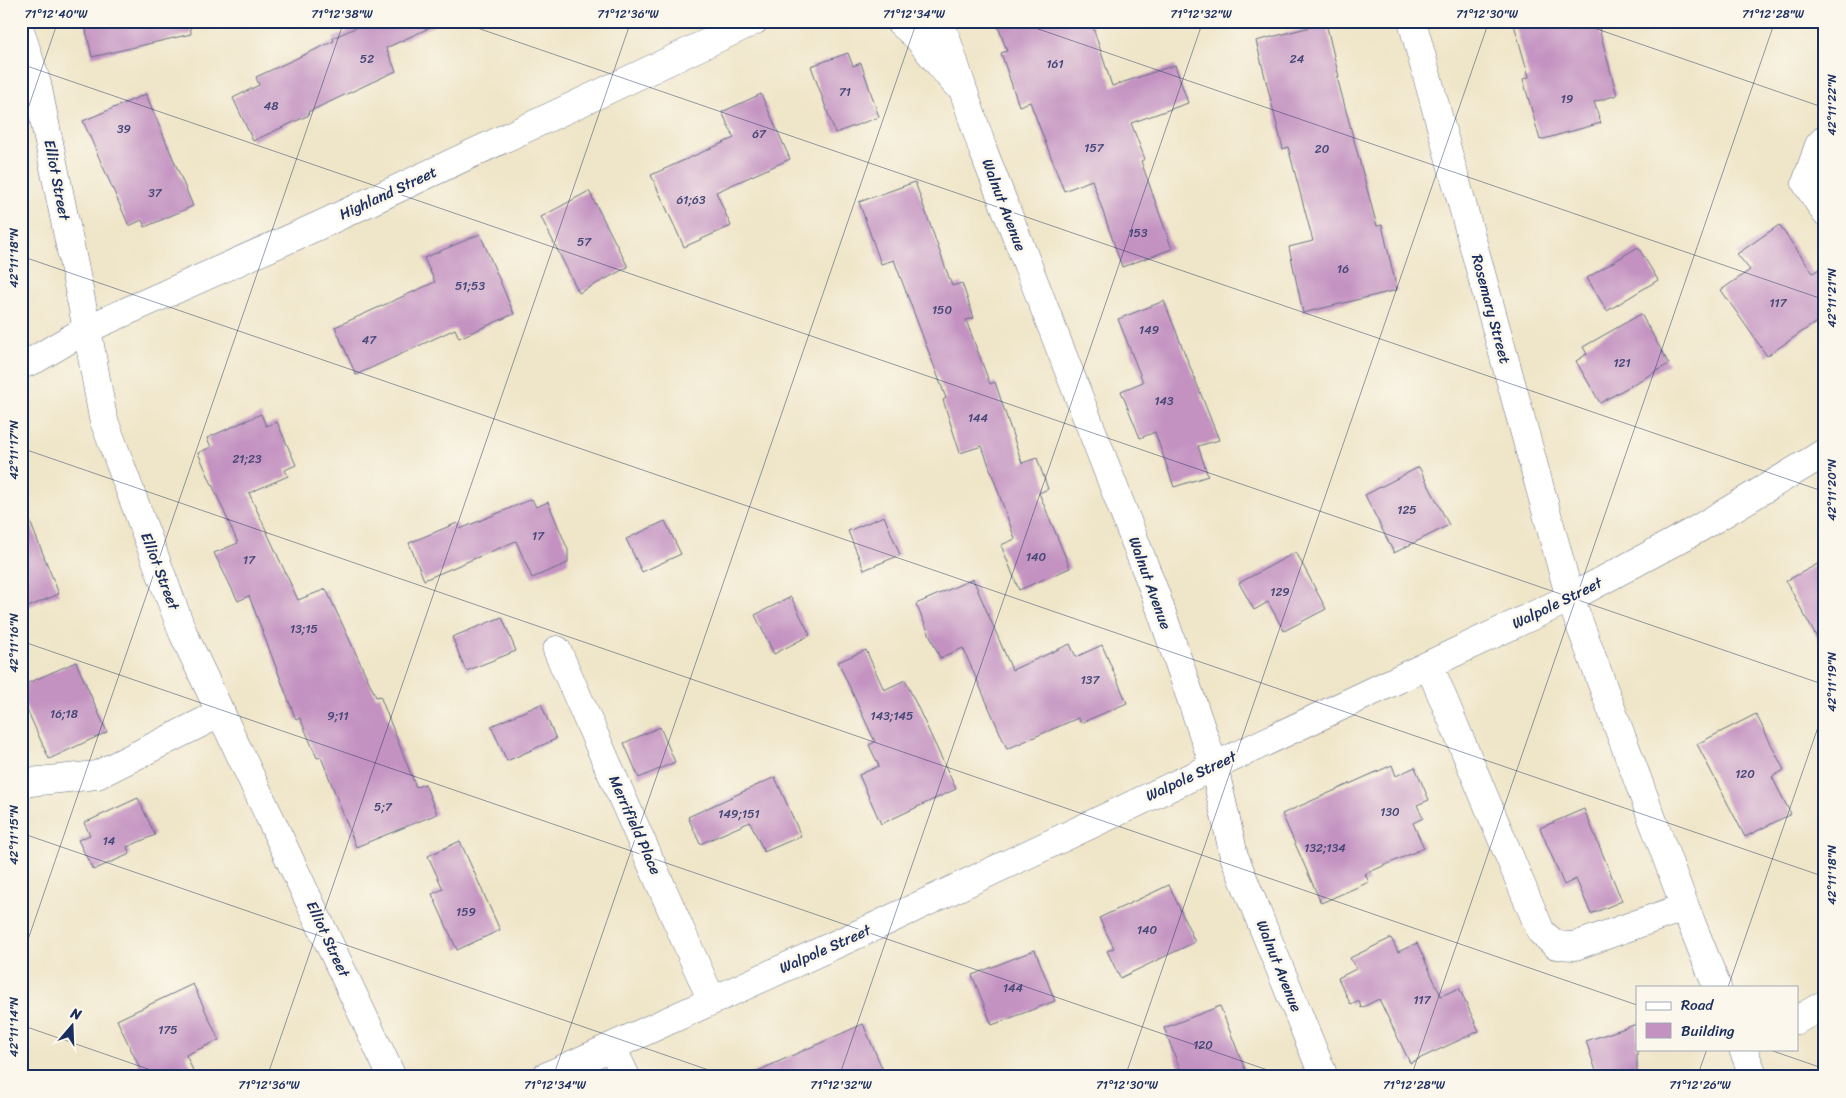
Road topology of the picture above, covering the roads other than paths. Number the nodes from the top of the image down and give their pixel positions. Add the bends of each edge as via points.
1 (754, 21) edge
2 (900, 21) edge
3 (938, 21) edge
4 (1412, 21) edge
5 (21, 33) edge
6 (962, 92) junction
7 (1825, 139) edge
8 (1825, 212) edge
9 (87, 329) junction
10 (21, 365) edge
11 (1825, 452) edge
12 (1570, 598) junction
13 (557, 650) dead end
14 (1429, 665) junction
15 (221, 714) junction
16 (1214, 766) junction
17 (21, 783) edge
18 (1685, 907) junction
19 (1717, 986) edge
20 (712, 1001) junction
21 (1825, 1004) edge
22 (1798, 1019) edge
23 (612, 1047) junction
24 (1745, 1050) edge
25 (392, 1077) edge
26 (545, 1077) edge
27 (626, 1077) edge
28 (1324, 1077) edge
29 (1754, 1077) edge

1 - 9 street, Highland Street via 326,222
2 - 6 street, Walnut Avenue
3 - 6 street, Walnut Avenue
4 - 12 street, Rosemary Street
5 - 9 street, Elliot Street via 38,84
6 - 16 street, Walnut Avenue via 1155,593
7 - 8 street via 1818,145 1806,182
9 - 10 street, Highland Street
9 - 15 street, Elliot Street via 103,418 183,632
11 - 12 street, Walpole Street via 1696,530
12 - 14 street, Walpole Street
12 - 18 street, Rosemary Street
13 - 20 street, Merrifield Place
14 - 16 street, Walpole Street
14 - 18 street via 1542,932 1556,945 1575,946
15 - 17 street via 96,775
15 - 25 street, Elliot Street
16 - 20 street, Walpole Street
16 - 28 street, Walnut Avenue via 1234,856
18 - 19 street, Rosemary Street
20 - 23 street, Walpole Street
21 - 22 street
23 - 26 street, Walpole Street
23 - 27 street
24 - 29 street

